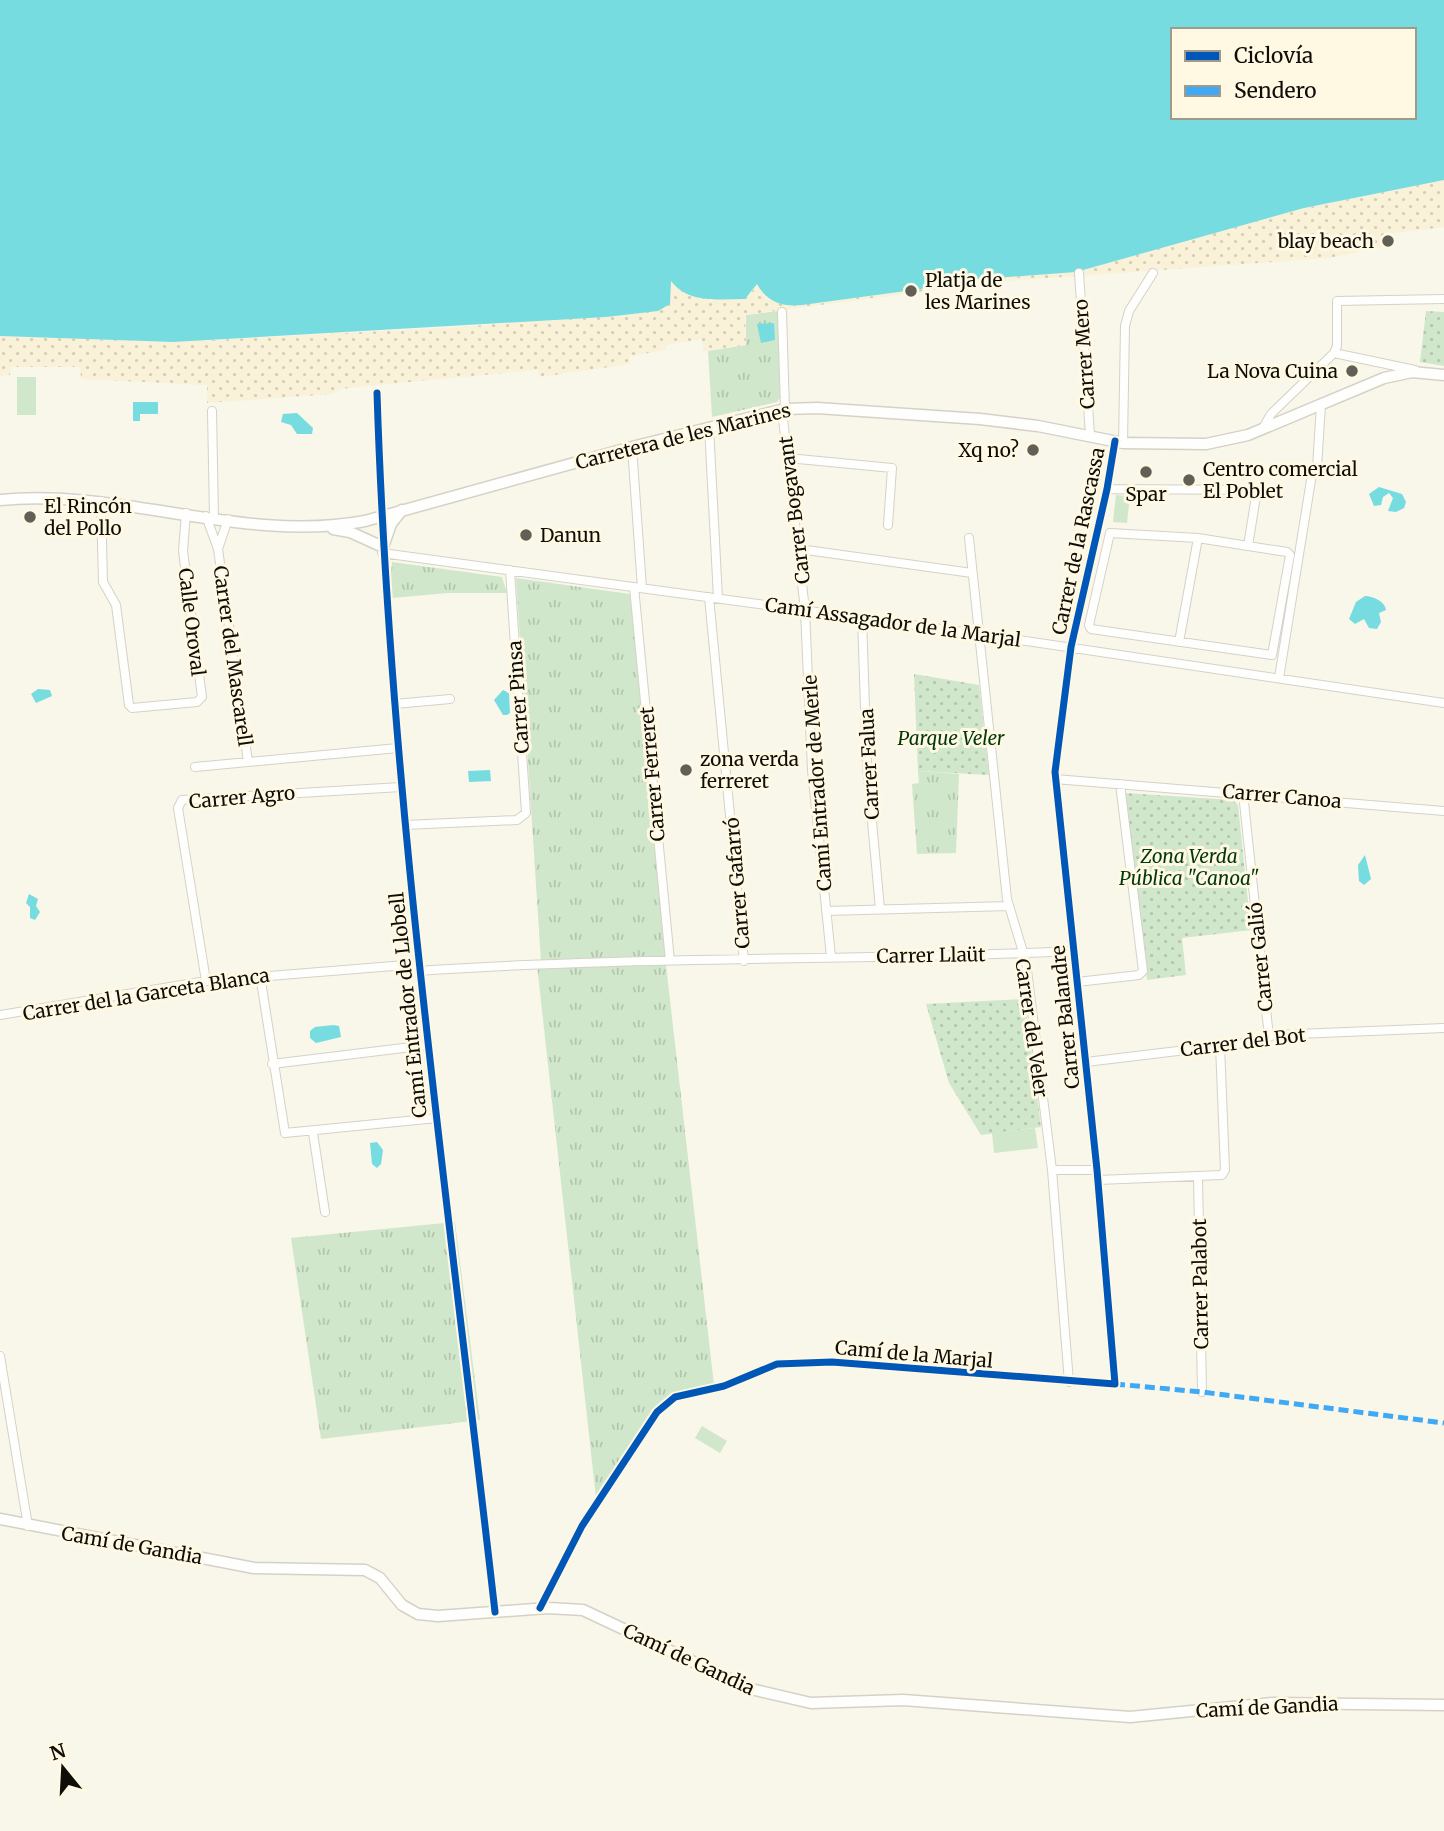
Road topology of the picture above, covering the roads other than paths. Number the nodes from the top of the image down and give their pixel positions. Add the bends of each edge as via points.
1 (1079, 273) dead end
2 (1153, 273) dead end
3 (1444, 299) edge
4 (782, 312) dead end
5 (1334, 353) junction
6 (1428, 372) junction
7 (1444, 375) edge
8 (377, 394) dead end
9 (1321, 404) junction
10 (783, 410) junction
11 (212, 411) dead end
12 (709, 427) junction
13 (1262, 429) junction
14 (1090, 436) junction
15 (1119, 442) junction
16 (632, 447) junction
17 (788, 458) junction
18 (1107, 489) junction
19 (0, 500) edge
20 (101, 501) junction
21 (402, 510) junction
22 (186, 513) junction
23 (210, 516) junction
24 (380, 516) junction
25 (228, 519) junction
26 (888, 525) dead end
27 (323, 527) junction
28 (969, 538) dead end
29 (1198, 538) junction
30 (1248, 546) junction
31 (799, 549) junction
32 (218, 550) junction
33 (383, 550) junction
34 (510, 570) junction
35 (972, 573) junction
36 (638, 588) junction
37 (714, 597) junction
38 (805, 610) junction
39 (862, 618) junction
40 (979, 634) junction
41 (1179, 642) junction
42 (1071, 648) junction
43 (1279, 678) junction
44 (450, 699) dead end
45 (1444, 703) edge
46 (395, 704) junction
47 (398, 748) junction
48 (248, 762) junction
49 (195, 767) dead end
50 (1055, 779) junction
51 (1120, 784) junction
52 (401, 787) junction
53 (1243, 793) junction
54 (1444, 811) edge
55 (405, 825) junction
56 (1009, 906) junction
57 (880, 909) junction
58 (826, 911) junction
59 (1073, 951) junction
60 (1023, 953) junction
61 (831, 957) junction
62 (670, 961) junction
63 (744, 961) junction
64 (418, 968) junction
65 (260, 975) junction
66 (206, 981) junction
67 (1077, 982) junction
68 (0, 1016) edge
69 (1444, 1028) edge
70 (1269, 1037) junction
71 (428, 1045) junction
72 (1220, 1045) junction
73 (1086, 1062) junction
74 (272, 1064) junction
75 (436, 1118) junction
76 (313, 1133) junction
77 (1052, 1170) junction
78 (1097, 1170) junction
79 (1198, 1176) junction
80 (1098, 1180) junction
81 (325, 1212) dead end
82 (0, 1356) edge
83 (1069, 1382) junction
84 (1115, 1384) joint
85 (1202, 1392) dead end
86 (0, 1520) edge
87 (28, 1526) junction
88 (540, 1608) junction
89 (495, 1612) junction
90 (1444, 1705) edge

1 - 14 street, Carrer Mero
2 - 15 street, Carrer de la Rascassa via 1125,326
3 - 5 street via 1337,300
4 - 10 street, Carrer Bogavant
5 - 6 street
5 - 13 street via 1271,414
6 - 7 main road, Carretera de les Marines
6 - 9 main road, Carretera de les Marines via 1384,378
8 - 24 street, Camí Entrador de Llobell
9 - 13 main road, Carretera de les Marines
9 - 43 street via 1317,468 1312,474
10 - 12 main road, Carretera de les Marines
10 - 14 main road, Carretera de les Marines via 817,408 980,419
10 - 17 street, Carrer Bogavant
11 - 23 street, Carrer del Mascarell
12 - 16 main road, Carretera de les Marines
12 - 37 street, Carrer Gafarró
13 - 15 main road, Carretera de les Marines via 1206,444
14 - 15 main road, Carretera de les Marines
15 - 18 street, Carrer de la Rascassa
16 - 21 main road, Carretera de les Marines
16 - 36 street, Carrer Ferreret
17 - 26 street via 892,468
17 - 31 street, Carrer Bogavant
18 - 30 street via 1257,490
18 - 42 street, Carrer de la Rascassa
19 - 20 main road, Carretera de les Marines
20 - 22 main road, Carretera de les Marines
20 - 22 street, Calle Oroval via 103,582 116,605 132,708 197,702 202,697 183,551
21 - 24 main road, Carretera de les Marines
21 - 33 main road via 391,524
22 - 23 main road, Carretera de les Marines
23 - 25 main road, Carretera de les Marines
23 - 32 street, Carrer del Mascarell
24 - 27 main road, Carretera de les Marines
24 - 33 street, Camí Entrador de Llobell
25 - 27 main road, Carretera de les Marines
25 - 32 street, Carrer del Mascarell
27 - 33 main road via 349,532
28 - 35 street, Carrer del Veler
29 - 30 street
29 - 41 street
29 - 41 street via 1110,533 1089,625 1091,629
30 - 41 street via 1290,555 1274,653
31 - 35 street
31 - 38 street, Carrer Bogavant
32 - 48 street, Carrer del Mascarell
33 - 34 street, Camí Assagador de la Marjal
33 - 46 street, Camí Entrador de Llobell
34 - 36 street, Camí Assagador de la Marjal
34 - 55 street, Carrer Pinsa via 526,813 517,820
35 - 40 street, Carrer del Veler
36 - 37 street, Camí Assagador de la Marjal
36 - 62 street, Carrer Ferreret
37 - 38 street, Camí Assagador de la Marjal
37 - 63 street, Carrer Gafarró
38 - 39 street, Camí Assagador de la Marjal
38 - 58 street, Camí Entrador de Merle via 812,770
39 - 40 street, Camí Assagador de la Marjal
39 - 57 street, Carrer Falua via 867,766
40 - 42 street, Camí Assagador de la Marjal
40 - 56 street, Carrer del Veler
42 - 43 street, Camí Assagador de la Marjal
42 - 50 street, Carrer Balandre
43 - 45 street, Camí Assagador de la Marjal
44 - 46 street
46 - 47 street, Camí Entrador de Llobell
47 - 48 street
47 - 52 street, Camí Entrador de Llobell
48 - 49 street
50 - 51 street, Carrer Canoa
50 - 59 street, Carrer Balandre
51 - 53 street, Carrer Canoa
51 - 67 street via 1143,971
52 - 55 street, Camí Entrador de Llobell
52 - 66 street, Carrer Agro via 182,800 178,808
53 - 54 street, Carrer Canoa
53 - 70 street, Carrer Galió
55 - 64 street, Camí Entrador de Llobell
56 - 57 street
56 - 60 street, Carrer del Veler
57 - 58 street
58 - 61 street, Camí Entrador de Merle
59 - 60 street, Carrer Llaüt
59 - 67 street, Carrer Balandre
60 - 61 street, Carrer Llaüt
60 - 77 street, Carrer del Veler
61 - 63 street, Carrer Llaüt
62 - 63 street, Carrer Llaüt
62 - 64 street, Carrer del la Garceta Blanca
64 - 65 street, Carrer del la Garceta Blanca
64 - 71 street, Camí Entrador de Llobell
65 - 66 street, Carrer del la Garceta Blanca
65 - 74 street
66 - 68 street, Carrer del la Garceta Blanca
67 - 73 street, Carrer Balandre
69 - 70 street, Carrer del Bot
70 - 72 street, Carrer del Bot
71 - 74 street
71 - 75 street, Camí Entrador de Llobell
72 - 73 street, Carrer del Bot
72 - 79 street via 1225,1170 1222,1175
73 - 78 street, Carrer Balandre
74 - 76 street via 283,1130 289,1135
75 - 76 street
75 - 89 street, Camí Entrador de Llobell
76 - 81 street
77 - 78 street
77 - 83 street, Carrer del Veler
78 - 80 street, Carrer Balandre
79 - 80 street
79 - 85 street, Carrer Palabot
80 - 84 street, Carrer Balandre
82 - 87 street
83 - 84 street, Camí de la Marjal
83 - 88 street, Camí de la Marjal via 818,1362 777,1364 724,1386 671,1399 657,1412 582,1526
86 - 87 main road, Camí de Gandia
87 - 89 main road, Camí de Gandia via 265,1570 365,1570 418,1614
88 - 89 main road, Camí de Gandia
88 - 90 main road, Camí de Gandia via 596,1615 751,1689 811,1703 903,1700 1130,1717 1273,1703

